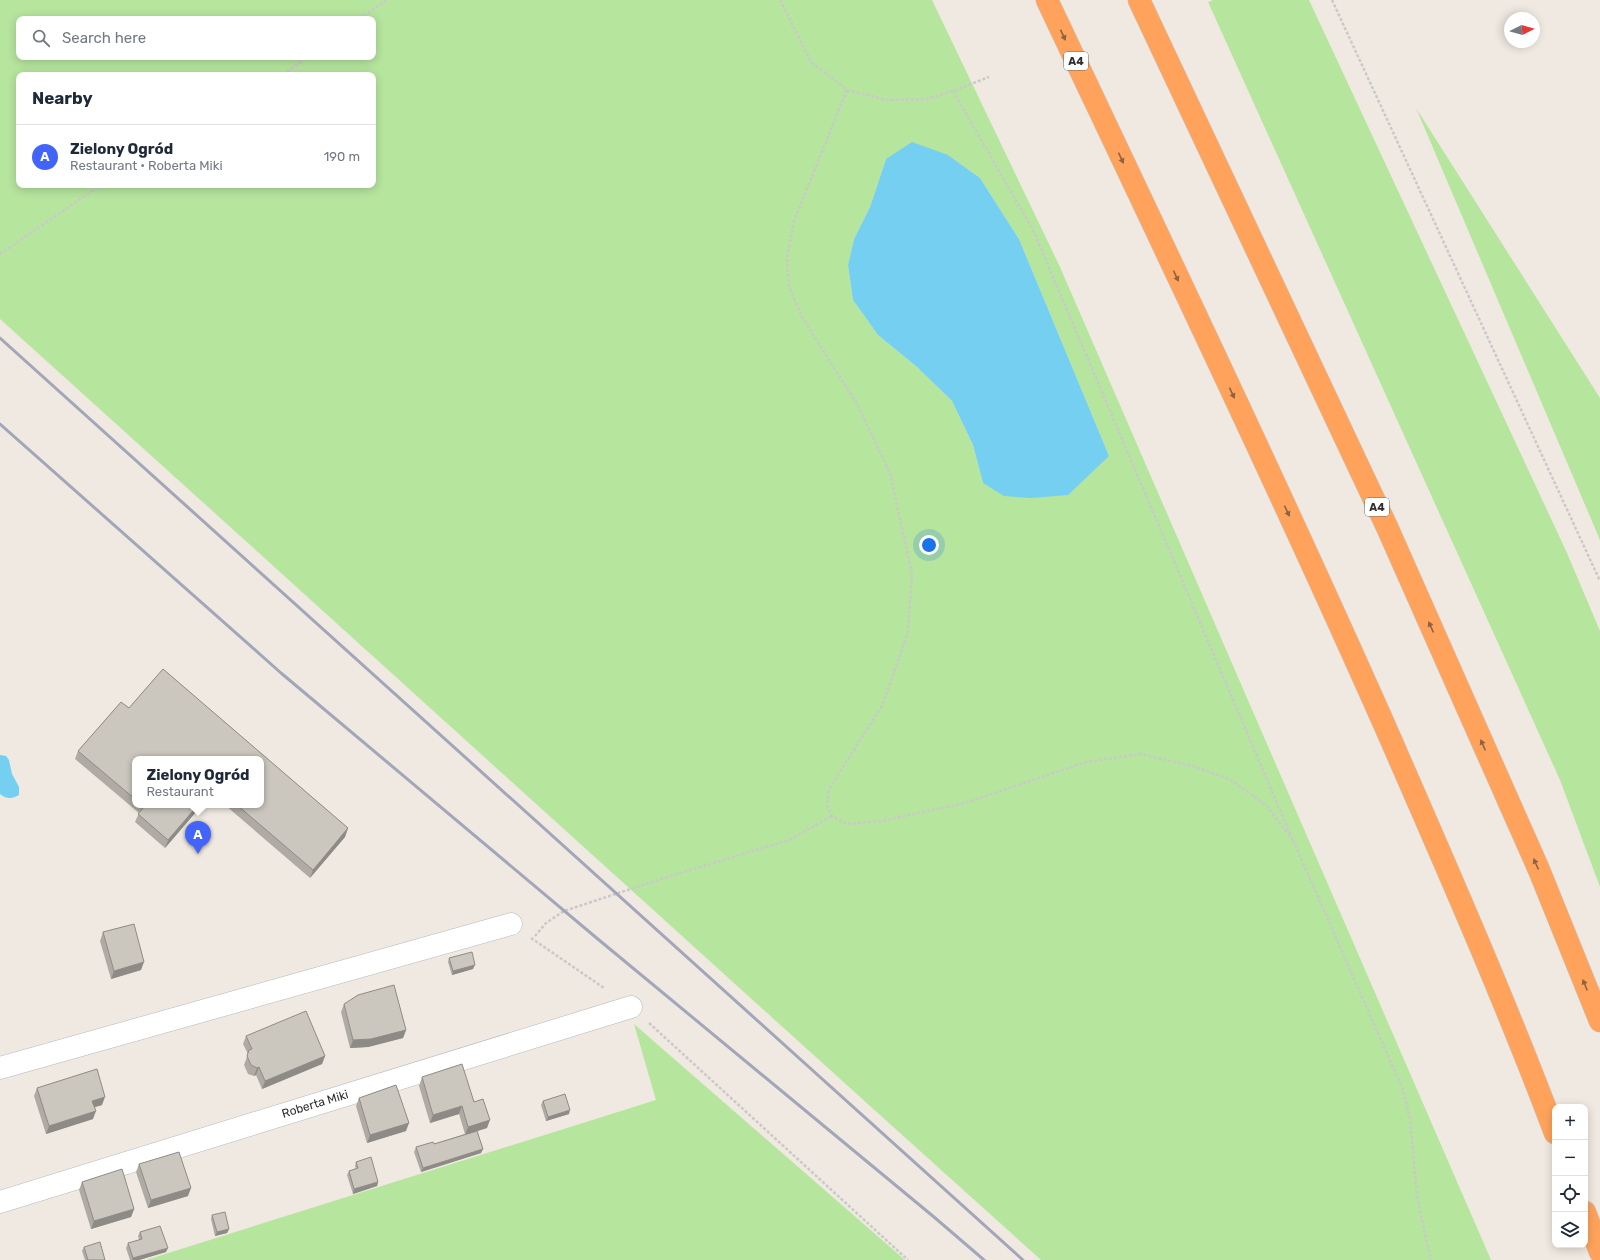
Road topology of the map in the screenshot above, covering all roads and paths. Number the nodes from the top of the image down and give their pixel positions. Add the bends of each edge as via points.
1 (386, 0) edge
2 (780, 0) edge
3 (1047, 0) edge
4 (1139, 0) edge
5 (1332, 0) edge
6 (364, 16) edge
7 (303, 60) edge
8 (287, 72) edge
9 (989, 77) dead end
10 (847, 90) junction
11 (953, 91) junction
12 (97, 188) edge
13 (0, 254) edge
14 (1600, 581) edge
15 (832, 816) junction
16 (1293, 840) junction
17 (511, 924) joint
18 (532, 939) junction
19 (631, 1007) junction
20 (1600, 1021) edge
21 (0, 1068) edge
22 (1552, 1125) edge
23 (0, 1202) edge
24 (1588, 1220) edge
25 (1600, 1252) edge
26 (908, 1260) edge
27 (1431, 1260) edge

1 - 6 path
2 - 10 path via 811,62
3 -> 22 highway, A4 via 1329,602 1450,876
20 -> 4 highway, A4 via 1539,870 1390,534
5 - 14 path
7 - 8 path
9 - 11 path
10 - 11 path via 887,100 927,99
10 - 15 path via 794,221 787,258 789,288 802,317 857,404 890,473 912,574 908,632 883,704 829,789 827,806
11 - 16 path via 1034,230
12 - 13 path
15 - 16 path via 847,824 881,821 965,803 1086,762 1141,754 1196,767 1231,780 1266,805
15 - 18 path via 789,840 564,911 546,923
16 - 27 path via 1403,1090 1410,1119 1417,1197
17 - 18 path
17 - 21 street
18 - 19 path
19 - 23 street, Roberta Miki
19 - 26 path
24 - 25 highway

